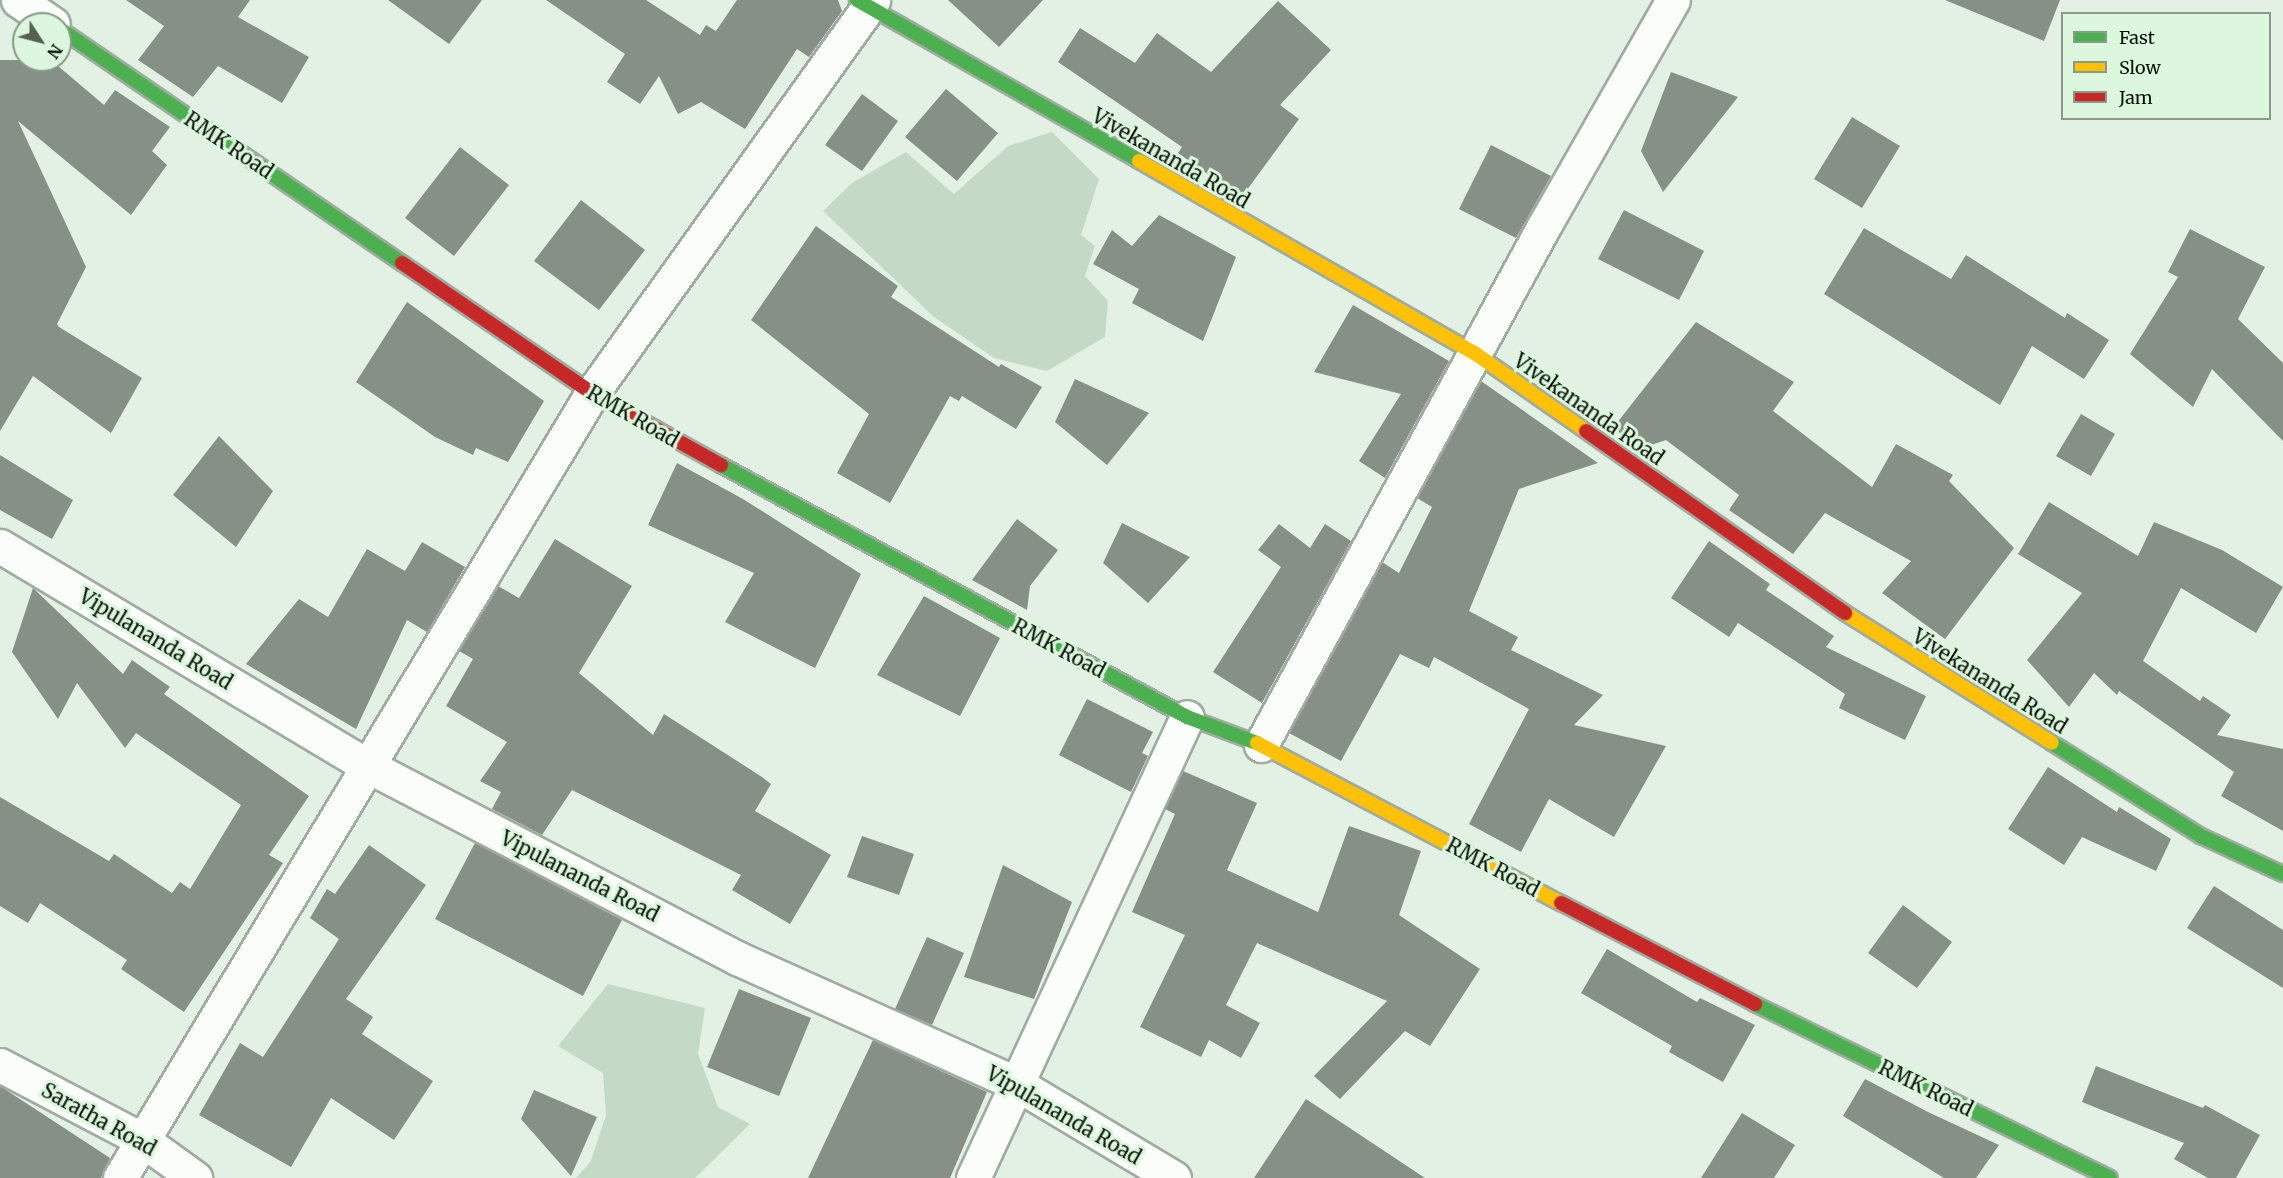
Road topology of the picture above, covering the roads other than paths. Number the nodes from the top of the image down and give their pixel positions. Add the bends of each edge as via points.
1 (18, 0) edge
2 (1673, 0) edge
3 (866, 3) edge
4 (36, 12) edge
5 (72, 37) edge
6 (1476, 354) junction
7 (592, 393) junction
8 (0, 546) edge
9 (1187, 717) junction
10 (1261, 745) junction
11 (368, 766) junction
12 (2283, 874) edge
13 (0, 1065) edge
14 (1017, 1084) junction
15 (141, 1139) junction
16 (120, 1178) edge
17 (195, 1178) edge
18 (973, 1178) edge
19 (1174, 1178) edge
20 (2110, 1178) edge

1 - 4 street
2 - 6 street
3 - 6 street, Vivekananda Road
3 - 7 street
5 - 7 street, RMK Road
6 - 10 street
6 - 12 street, Vivekananda Road via 1851,618 2200,836
7 - 9 street, RMK Road
7 - 11 street
8 - 11 street, Vipulananda Road
9 - 10 street, RMK Road
9 - 14 street
10 - 20 street, RMK Road via 1720,987
11 - 14 street, Vipulananda Road via 737,958
11 - 15 street
13 - 15 street, Saratha Road
14 - 18 street
14 - 19 street, Vipulananda Road
15 - 16 street
15 - 17 street, Saratha Road

